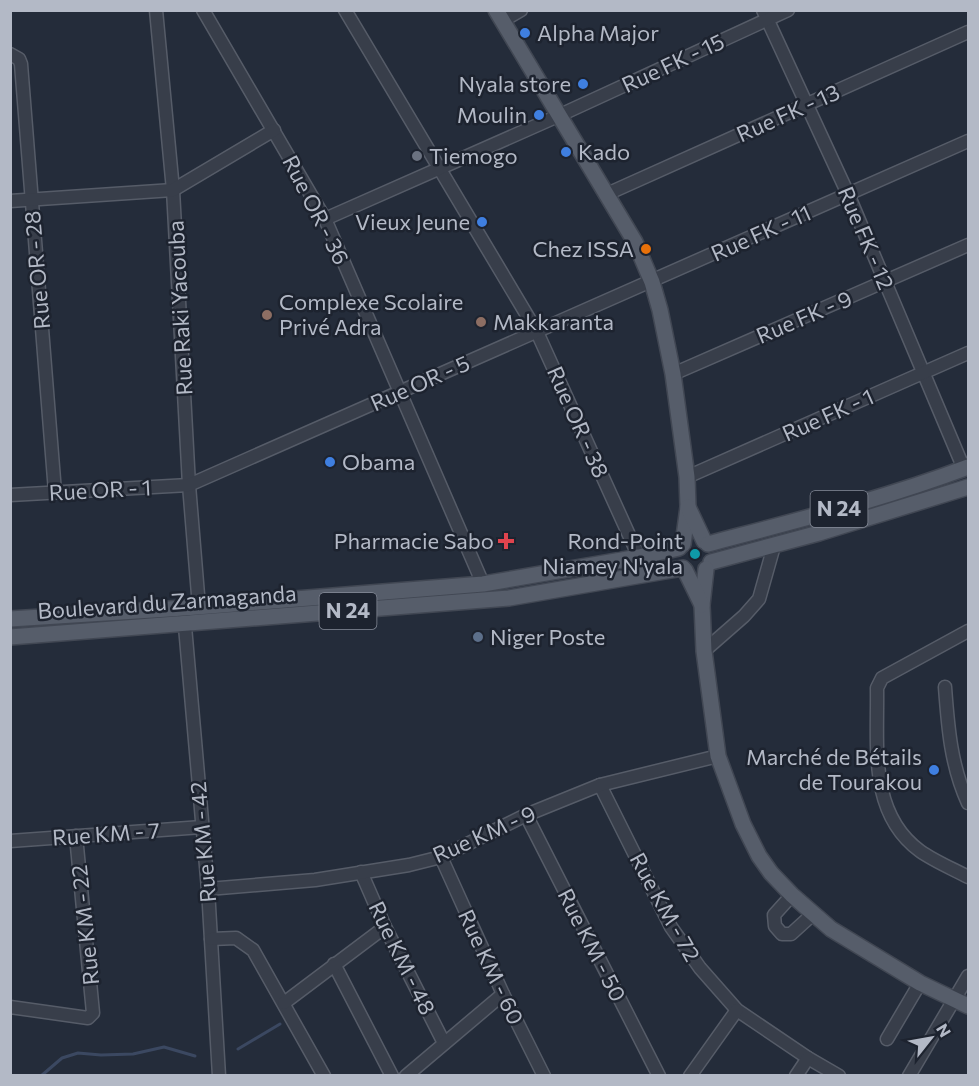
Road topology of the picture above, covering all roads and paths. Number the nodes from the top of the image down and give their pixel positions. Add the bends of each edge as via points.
1 (156, 10) edge
2 (203, 10) edge
3 (345, 10) edge
4 (521, 10) edge
5 (788, 10) edge
6 (765, 15) edge
7 (499, 16) edge
8 (969, 32) edge
9 (10, 54) edge
10 (807, 105) junction
11 (558, 116) junction
12 (274, 130) junction
13 (969, 141) edge
14 (438, 169) junction
15 (173, 190) junction
16 (606, 194) junction
17 (848, 194) junction
18 (32, 199) junction
19 (10, 201) edge
20 (325, 219) junction
21 (969, 245) edge
22 (652, 282) junction
23 (885, 282) junction
24 (537, 332) junction
25 (969, 353) edge
26 (924, 372) junction
27 (673, 374) junction
28 (400, 392) junction
29 (966, 468) edge
30 (687, 477) junction
31 (189, 485) junction
32 (969, 487) edge
33 (55, 492) junction
34 (10, 495) edge
35 (688, 507) junction
36 (706, 542) junction
37 (681, 546) junction
38 (774, 546) junction
39 (639, 558) junction
40 (709, 566) junction
41 (684, 569) junction
42 (483, 584) junction
43 (702, 606) junction
44 (189, 613) junction
45 (10, 619) edge
46 (969, 631) edge
47 (10, 637) edge
48 (704, 651) junction
49 (945, 687) dead end
50 (718, 756) junction
51 (600, 785) junction
52 (969, 803) edge
53 (526, 815) junction
54 (202, 826) junction
55 (76, 836) junction
56 (10, 841) edge
57 (441, 857) junction
58 (361, 872) junction
59 (969, 877) edge
60 (208, 889) junction
61 (792, 895) junction
62 (813, 914) junction
63 (385, 927) junction
64 (211, 939) junction
65 (334, 964) junction
66 (969, 976) edge
67 (920, 983) junction
68 (503, 994) junction
69 (954, 999) junction
70 (284, 1003) junction
71 (969, 1006) edge
72 (10, 1007) edge
73 (737, 1010) junction
74 (887, 1039) dead end
75 (444, 1043) junction
76 (808, 1058) junction
77 (219, 1076) edge
78 (324, 1076) edge
79 (392, 1076) edge
80 (406, 1076) edge
81 (544, 1076) edge
82 (659, 1076) edge
83 (690, 1076) edge
84 (796, 1076) edge
85 (839, 1076) edge
86 (909, 1076) edge

1 - 15 street, Rue Raki Yacouba
2 - 12 street, Rue OR - 36
3 - 14 street, Rue OR - 38
4 - 7 street
5 - 6 street, Rue FK - 15
6 - 10 street, Rue FK - 12
6 - 11 street, Rue FK - 15
7 - 11 main road
8 - 10 street, Rue FK - 13
9 - 18 street, Rue OR - 28 via 21,63
10 - 16 street, Rue FK - 13
10 - 17 street, Rue FK - 12
11 - 14 street, Rue FK - 15
11 - 16 main road
12 - 15 street
12 - 20 street, Rue OR - 36
13 - 17 street, Rue FK - 11
14 - 20 street, Rue FK - 15
14 - 24 street, Rue OR - 38
15 - 18 street
15 - 31 street, Rue Raki Yacouba
16 - 22 main road via 635,242
17 - 22 street, Rue FK - 11
17 - 23 street, Rue FK - 12
18 - 19 street
18 - 33 street, Rue OR - 28
20 - 28 street, Rue OR - 36
21 - 23 street, Rue FK - 9
22 - 24 street, Rue OR - 5
22 - 27 main road
23 - 26 street, Rue FK - 12
23 - 27 street, Rue FK - 9
24 - 28 street, Rue OR - 5
24 - 39 street, Rue OR - 38
25 - 26 street, Rue FK - 1
26 - 29 street, Rue FK - 12
26 - 30 street, Rue FK - 1
27 - 30 main road
28 - 31 street, Rue OR - 5
28 - 42 street, Rue OR - 36
29 - 36 main road, N 24 via 818,515
30 - 35 main road
31 - 33 street, Rue OR - 1
31 - 44 street, Rue Raki Yacouba
32 - 38 main road, N 24
33 - 34 street, Rue OR - 1
35 - 36 main road
35 - 37 main road
36 - 37 main road via 696,538
36 - 40 main road via 712,553
37 - 39 main road, Boulevard du Zarmaganda / N 24
37 - 41 main road via 678,559
38 - 40 main road, N 24
38 - 48 street via 759,599
39 - 42 main road, Boulevard du Zarmaganda / N 24
40 - 41 main road via 693,573
40 - 43 main road
41 - 43 main road
41 - 44 main road, Boulevard du Zarmaganda / N 24 via 509,598
42 - 44 main road, Boulevard du Zarmaganda / N 24
43 - 48 main road
44 - 45 main road, Boulevard du Zarmaganda / N 24
44 - 47 main road, Boulevard du Zarmaganda / N 24
44 - 54 street, Rue KM - 42
46 - 59 street via 882,678 877,688 879,781 891,819 921,852
48 - 50 main road
49 - 52 street via 948,737 959,783
50 - 51 street, Rue KM - 9
50 - 61 main road via 759,856
51 - 53 street, Rue KM - 9
51 - 73 street, Rue KM - 72 via 671,927 700,969
53 - 57 street, Rue KM - 9
53 - 82 street, Rue KM - 50
54 - 55 street, Rue KM - 7
54 - 60 street, Rue KM - 42
55 - 56 street, Rue KM - 7
55 - 72 street, Rue KM - 22 via 93,1013 88,1018
57 - 58 street, Rue KM - 9
57 - 68 street, Rue KM - 60
58 - 60 street, Rue KM - 9 via 265,886
58 - 63 street, Rue KM - 48
60 - 64 street, Rue KM - 42
61 - 62 main road
61 - 62 street via 774,915 775,926 782,934 791,934
62 - 67 main road
63 - 65 street
63 - 75 street, Rue KM - 48
64 - 70 street via 236,938 253,950
64 - 77 street, Rue KM - 42
65 - 70 street
65 - 79 street
66 - 69 street
67 - 69 main road
67 - 74 street
68 - 75 street
68 - 81 street, Rue KM - 60
69 - 71 main road
69 - 86 street
70 - 78 street
73 - 76 street, Rue KM - 72
73 - 83 street
75 - 80 street
76 - 84 street
76 - 85 street, Rue KM - 72

